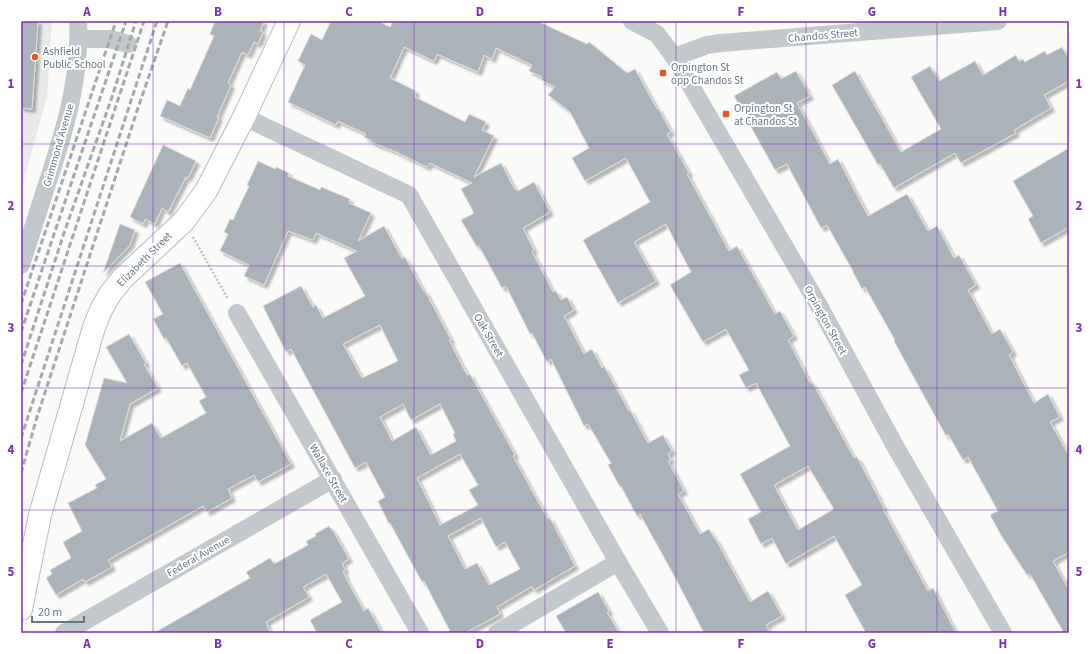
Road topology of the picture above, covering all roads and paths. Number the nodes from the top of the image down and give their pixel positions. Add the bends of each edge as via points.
1 (289, 21) edge
2 (632, 21) edge
3 (998, 21) edge
4 (958, 23) edge
5 (78, 30) edge
6 (128, 44) dead end
7 (674, 56) junction
8 (244, 117) junction
9 (184, 221) junction
10 (21, 265) edge
11 (237, 313) joint
12 (333, 480) junction
13 (618, 562) junction
14 (21, 609) edge
15 (64, 633) edge
16 (420, 633) edge
17 (497, 633) edge
18 (660, 633) edge
19 (1003, 633) edge

1 - 8 main road, Elizabeth Street
2 - 7 street, Orpington Street via 657,34
3 - 4 street, Chandos Street
4 - 7 street, Chandos Street via 721,43 706,45
5 - 6 street
5 - 10 street, Grimmond Avenue via 73,94 59,148
7 - 19 street, Orpington Street via 818,304 895,446
8 - 9 main road, Elizabeth Street via 206,191
8 - 13 street, Oak Street via 409,194
9 - 11 path
9 - 14 main road, Elizabeth Street via 122,278 110,294 94,326 40,515
11 - 12 street, Wallace Street
12 - 15 street, Federal Avenue
12 - 16 street, Wallace Street
13 - 17 street
13 - 18 street, Oak Street

